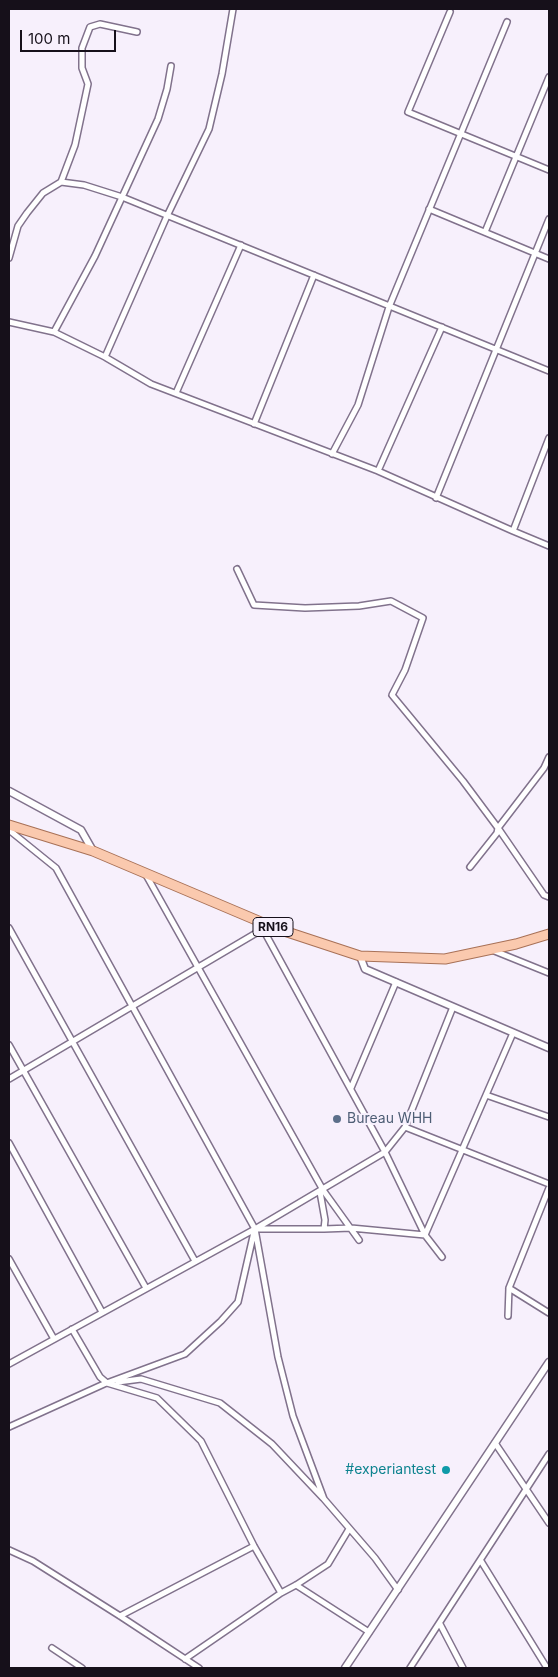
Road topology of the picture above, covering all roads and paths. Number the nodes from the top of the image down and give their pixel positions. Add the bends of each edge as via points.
1 (233, 9) edge
2 (450, 12) dead end
3 (507, 22) dead end
4 (137, 32) dead end
5 (171, 66) dead end
6 (549, 77) edge
7 (461, 133) junction
8 (515, 157) junction
9 (549, 170) edge
10 (61, 182) junction
11 (122, 197) junction
12 (429, 209) junction
13 (167, 216) junction
14 (549, 219) edge
15 (485, 232) junction
16 (241, 245) junction
17 (10, 247) edge
18 (535, 253) junction
19 (9, 258) edge
20 (549, 259) edge
21 (314, 275) junction
22 (389, 307) junction
23 (9, 322) edge
24 (442, 327) junction
25 (54, 332) junction
26 (496, 350) junction
27 (105, 357) junction
28 (549, 371) edge
29 (176, 394) junction
30 (254, 424) junction
31 (549, 438) edge
32 (332, 454) junction
33 (378, 471) junction
34 (436, 498) junction
35 (513, 531) junction
36 (549, 546) edge
37 (237, 569) dead end
38 (549, 757) edge
39 (9, 791) edge
40 (9, 825) edge
41 (498, 828) junction
42 (9, 830) edge
43 (93, 851) junction
44 (470, 867) dead end
45 (144, 872) junction
46 (549, 898) edge
47 (261, 925) junction
48 (9, 928) edge
49 (549, 934) edge
50 (491, 950) junction
51 (360, 956) junction
52 (198, 967) junction
53 (549, 973) edge
54 (396, 982) junction
55 (132, 1006) junction
56 (452, 1007) junction
57 (513, 1033) junction
58 (71, 1042) junction
59 (9, 1044) edge
60 (549, 1048) edge
61 (23, 1070) junction
62 (9, 1079) edge
63 (351, 1088) junction
64 (486, 1094) junction
65 (549, 1117) edge
66 (405, 1127) junction
67 (9, 1143) edge
68 (462, 1149) junction
69 (385, 1152) junction
70 (549, 1184) edge
71 (549, 1188) edge
72 (322, 1191) junction
73 (351, 1228) junction
74 (255, 1229) junction
75 (324, 1230) junction
76 (425, 1235) junction
77 (359, 1240) dead end
78 (442, 1257) dead end
79 (9, 1258) edge
80 (195, 1261) junction
81 (146, 1288) junction
82 (509, 1288) junction
83 (102, 1312) junction
84 (549, 1313) edge
85 (508, 1316) dead end
86 (72, 1328) junction
87 (54, 1339) junction
88 (549, 1362) edge
89 (9, 1364) edge
90 (107, 1383) junction
91 (9, 1427) edge
92 (495, 1443) junction
93 (549, 1454) edge
94 (527, 1490) junction
95 (324, 1499) junction
96 (549, 1523) edge
97 (349, 1529) junction
98 (254, 1546) junction
99 (9, 1550) edge
100 (481, 1561) junction
101 (296, 1585) junction
102 (398, 1590) junction
103 (281, 1592) junction
104 (120, 1616) junction
105 (440, 1624) junction
106 (369, 1632) junction
107 (52, 1648) dead end
108 (185, 1659) junction
109 (549, 1659) edge
110 (543, 1662) junction
111 (82, 1668) edge
112 (199, 1668) edge
113 (345, 1668) edge
114 (410, 1668) edge
115 (463, 1668) edge
116 (547, 1668) edge

1 - 13 street via 209,128
2 - 7 street via 408,112
3 - 7 street
4 - 10 street via 100,24 90,27 82,48 82,68 88,84 75,144
5 - 11 street via 158,118
6 - 8 street
7 - 8 street
7 - 12 street
8 - 9 street
8 - 15 street
10 - 11 street via 84,185
10 - 17 street via 44,193 27,212
11 - 13 street
11 - 25 street
12 - 15 street
12 - 22 street
13 - 16 street
13 - 27 street
14 - 18 street
15 - 18 street
16 - 21 street
16 - 29 street
17 - 19 street
18 - 20 street
18 - 26 street
21 - 22 street
21 - 30 street
22 - 24 street
22 - 32 street via 358,405
23 - 25 street
24 - 26 street
24 - 33 street
25 - 27 street
26 - 28 street
26 - 34 street
27 - 29 street via 151,384
29 - 30 street
30 - 32 street
31 - 35 street
32 - 33 street
33 - 34 street
34 - 35 street
35 - 36 street
37 - 41 street via 254,605 305,608 391,602 423,618 405,670 392,695
38 - 41 street
39 - 43 street via 81,830
40 - 43 main road, RN16
41 - 44 street
41 - 46 street
42 - 55 street via 56,868
43 - 45 main road, RN16
45 - 47 main road, RN16
45 - 52 street
47 - 51 main road, RN16
47 - 52 street
47 - 63 street
48 - 58 street
49 - 50 main road, RN16
50 - 51 main road, RN16 via 445,959
50 - 53 street
51 - 54 street via 364,969
52 - 55 street
52 - 72 street
54 - 56 street
54 - 63 street
55 - 58 street
55 - 74 street
56 - 57 street
56 - 66 street
57 - 60 street
57 - 64 street
58 - 61 street
58 - 80 street
59 - 61 street
61 - 62 street
61 - 81 street
63 - 69 street
64 - 65 street
64 - 68 street
66 - 68 street
66 - 69 street
67 - 83 street
68 - 70 street
68 - 76 street
69 - 72 street
69 - 76 street
71 - 82 street
72 - 73 street
72 - 74 street
72 - 75 street
73 - 75 street
73 - 76 street
73 - 77 street
74 - 75 street
74 - 80 street
74 - 90 street via 238,1302 221,1321 185,1354
74 - 95 street via 278,1357 293,1416
76 - 78 street
79 - 87 street
80 - 81 street
81 - 83 street
82 - 84 street
82 - 85 street
83 - 86 street
86 - 87 street
86 - 90 street via 100,1377
87 - 89 street
88 - 92 street
90 - 91 street
90 - 95 street via 141,1379 220,1403 272,1444
90 - 98 street via 158,1398 201,1441
92 - 94 street
92 - 102 street
93 - 94 street
94 - 96 street
94 - 100 street
95 - 97 street
97 - 101 street via 328,1564
97 - 102 street via 376,1558
98 - 103 street
98 - 104 street
99 - 104 street via 33,1561
100 - 105 street
100 - 110 street
101 - 103 street
101 - 106 street
102 - 106 street
103 - 108 street
104 - 108 street
105 - 114 street
105 - 115 street
106 - 113 street
107 - 111 street
108 - 112 street
109 - 110 street
110 - 116 street

